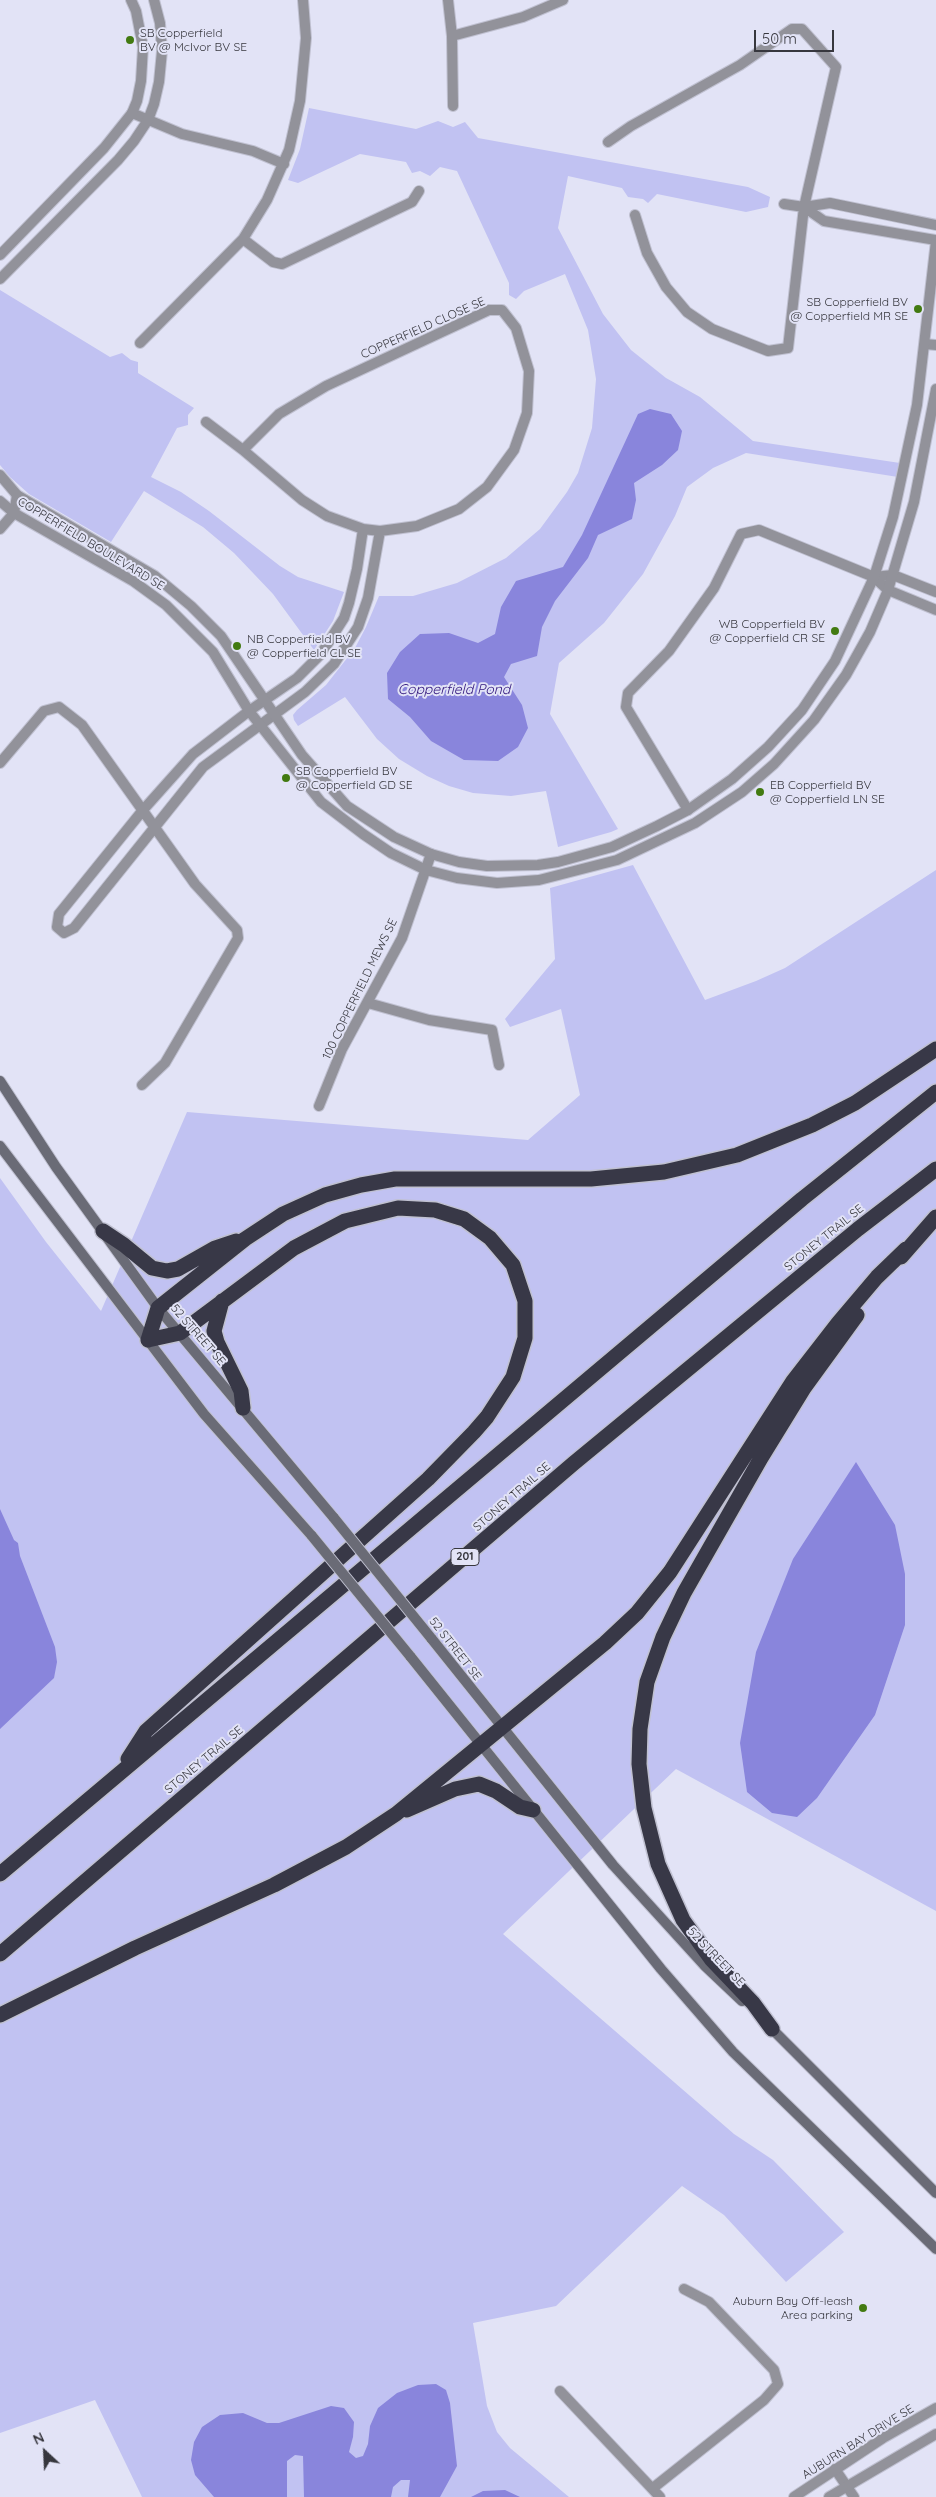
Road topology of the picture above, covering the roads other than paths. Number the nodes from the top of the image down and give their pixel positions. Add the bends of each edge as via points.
1 (131, 0) edge
2 (154, 0) edge
3 (303, 0) edge
4 (448, 0) edge
5 (564, 0) edge
6 (452, 36) junction
7 (453, 106) dead end
8 (132, 113) junction
9 (148, 120) junction
10 (608, 142) dead end
11 (284, 164) junction
12 (419, 191) dead end
13 (784, 204) dead end
14 (804, 207) junction
15 (635, 216) dead end
16 (936, 225) edge
17 (243, 239) junction
18 (936, 241) edge
19 (0, 255) edge
20 (0, 279) edge
21 (140, 342) dead end
22 (925, 344) junction
23 (936, 345) edge
24 (936, 389) edge
25 (206, 422) dead end
26 (243, 450) junction
27 (0, 475) edge
28 (17, 494) junction
29 (0, 501) edge
30 (14, 513) junction
31 (0, 529) edge
32 (363, 529) junction
33 (380, 531) junction
34 (149, 573) junction
35 (893, 575) junction
36 (874, 577) junction
37 (141, 587) junction
38 (888, 590) junction
39 (936, 592) edge
40 (936, 610) edge
41 (265, 700) junction
42 (802, 710) junction
43 (249, 711) junction
44 (275, 714) junction
45 (814, 720) junction
46 (259, 725) junction
47 (0, 763) edge
48 (143, 810) junction
49 (688, 810) junction
50 (154, 827) junction
51 (431, 854) junction
52 (426, 870) junction
53 (368, 1003) junction
54 (936, 1049) edge
55 (499, 1065) dead end
56 (0, 1081) edge
57 (142, 1085) dead end
58 (936, 1092) edge
59 (319, 1106) dead end
60 (0, 1146) edge
61 (936, 1169) edge
62 (936, 1217) edge
63 (103, 1231) junction
64 (245, 1239) junction
65 (906, 1249) junction
66 (222, 1301) junction
67 (158, 1308) junction
68 (180, 1333) junction
69 (148, 1340) junction
70 (244, 1408) junction
71 (502, 1728) junction
72 (480, 1745) junction
73 (119, 1773) junction
74 (533, 1810) junction
75 (396, 1814) junction
76 (0, 1874) edge
77 (0, 1954) edge
78 (0, 2015) edge
79 (772, 2029) junction
80 (936, 2193) edge
81 (936, 2249) edge
82 (684, 2289) dead end
83 (560, 2391) dead end
84 (936, 2408) edge
85 (936, 2434) edge
86 (835, 2469) junction
87 (847, 2486) junction
88 (653, 2488) junction
89 (660, 2497) edge
90 (794, 2497) edge
91 (829, 2497) edge
92 (854, 2497) edge

1 - 8 street via 143,47 142,80
2 - 9 street via 162,51 159,82
3 - 11 street via 306,38 300,101
4 - 6 street
5 - 6 street via 523,17
6 - 7 street
8 - 9 street
8 - 19 street via 104,148
9 - 11 street via 182,134 253,151
9 - 20 street via 118,160
10 - 14 street via 740,65 792,29 802,28 836,67
11 - 17 street
12 - 17 street via 412,202 282,264 273,262
13 - 14 street
14 - 15 street via 788,348 768,351 712,329 687,312 656,270
14 - 16 street via 830,203
14 - 18 street via 824,221
17 - 21 street
18 - 22 street, COPPERFIELD BOULEVARD SE
22 - 23 street
22 - 36 street, COPPERFIELD BOULEVARD SE via 917,406 900,485
24 - 35 street, COPPERFIELD BOULEVARD SE via 914,502
25 - 26 street
26 - 32 street, COPPERFIELD CLOSE SE via 302,500 327,516
26 - 33 street, COPPERFIELD CLOSE SE via 279,414 326,386 489,310 502,310 516,328 529,372 527,413 514,450 487,487 459,509 417,526
27 - 28 street, COPPERFIELD BOULEVARD SE
28 - 29 street
28 - 30 street
28 - 34 street, COPPERFIELD BOULEVARD SE
29 - 30 street, COPPERFIELD BOULEVARD SE
30 - 31 street
30 - 37 street, COPPERFIELD BOULEVARD SE
32 - 33 street, COPPERFIELD CLOSE SE
32 - 41 street via 358,569 344,618 321,654 297,678
33 - 44 street via 368,598 358,627 334,664 305,692
34 - 37 street
34 - 41 street, COPPERFIELD BOULEVARD SE via 222,636
35 - 36 street
35 - 38 street, COPPERFIELD BOULEVARD SE
35 - 39 street
36 - 38 street
36 - 42 street, COPPERFIELD BOULEVARD SE via 835,661
36 - 49 street via 758,530 741,534 714,588 670,650 628,692 626,707
37 - 43 street, COPPERFIELD BOULEVARD SE via 166,605 213,652
38 - 40 street
38 - 45 street, COPPERFIELD BOULEVARD SE via 846,675
41 - 43 street
41 - 44 street, COPPERFIELD BOULEVARD SE
42 - 45 street
42 - 49 street, COPPERFIELD BOULEVARD SE via 732,779
43 - 46 street, COPPERFIELD BOULEVARD SE
43 - 48 street via 193,754
44 - 46 street
44 - 51 street, COPPERFIELD BOULEVARD SE via 302,755 347,806 394,838
45 - 52 street, COPPERFIELD BOULEVARD SE via 774,764 742,792 695,823 617,860 539,880 496,883
46 - 50 street via 203,767
46 - 52 street, COPPERFIELD BOULEVARD SE via 321,802 391,853
47 - 48 street via 44,711 59,707 82,725
48 - 50 street
48 - 50 street via 59,914 57,927 64,933 74,928
49 - 51 street, COPPERFIELD BOULEVARD SE via 612,847 558,862 487,866
50 - 57 street via 195,884 238,930 238,938 165,1063
51 - 52 street, 100 COPPERFIELD MEWS SE
52 - 53 street, 100 COPPERFIELD MEWS SE via 402,938
53 - 55 street via 429,1020 492,1030
53 - 59 street, 100 COPPERFIELD MEWS SE via 342,1049
54 - 64 highway via 855,1103 812,1125 737,1155 664,1172 591,1179 395,1179 325,1195 283,1214
56 - 63 main road, 52 STREET SE via 56,1167
58 - 73 highway via 795,1205
60 - 69 main road
61 - 77 highway, STONEY TRAIL SE / 201 via 574,1463
62 - 65 highway
63 - 64 highway via 152,1268 167,1271 178,1269 215,1248
63 - 67 main road, 52 STREET SE
64 - 67 highway
65 - 71 highway via 877,1277 793,1381 670,1572 637,1613
65 - 79 highway via 804,1388 761,1458 684,1593 663,1637 647,1682 639,1764 644,1808 658,1864 683,1920 711,1959 753,2003
66 - 68 highway
66 - 70 highway via 214,1330 216,1342 241,1391
66 - 73 highway via 294,1248 345,1222 398,1208 435,1210 464,1219 490,1238 513,1265 525,1301 525,1338 513,1377 474,1432 428,1479 146,1731
67 - 68 main road, 52 STREET SE
67 - 69 highway
68 - 69 highway
68 - 70 main road, 52 STREET SE
69 - 72 main road, bridge via 204,1414 312,1536
70 - 71 main road, 52 STREET SE, bridge
71 - 72 highway
71 - 79 main road, 52 STREET SE via 613,1865 704,1965
72 - 74 main road
72 - 75 highway
73 - 76 highway
74 - 75 highway via 520,1807 479,1784 455,1788
74 - 81 main road via 661,1969 733,2052
75 - 78 highway via 346,1847 274,1885 135,1948
79 - 80 main road, 52 STREET SE
82 - 88 street via 709,2302 774,2370 778,2384 764,2400
83 - 88 street
84 - 86 street, AUBURN BAY DRIVE SE
85 - 87 street
86 - 87 street
86 - 90 street, AUBURN BAY DRIVE SE
87 - 91 street
87 - 92 street
88 - 89 street

